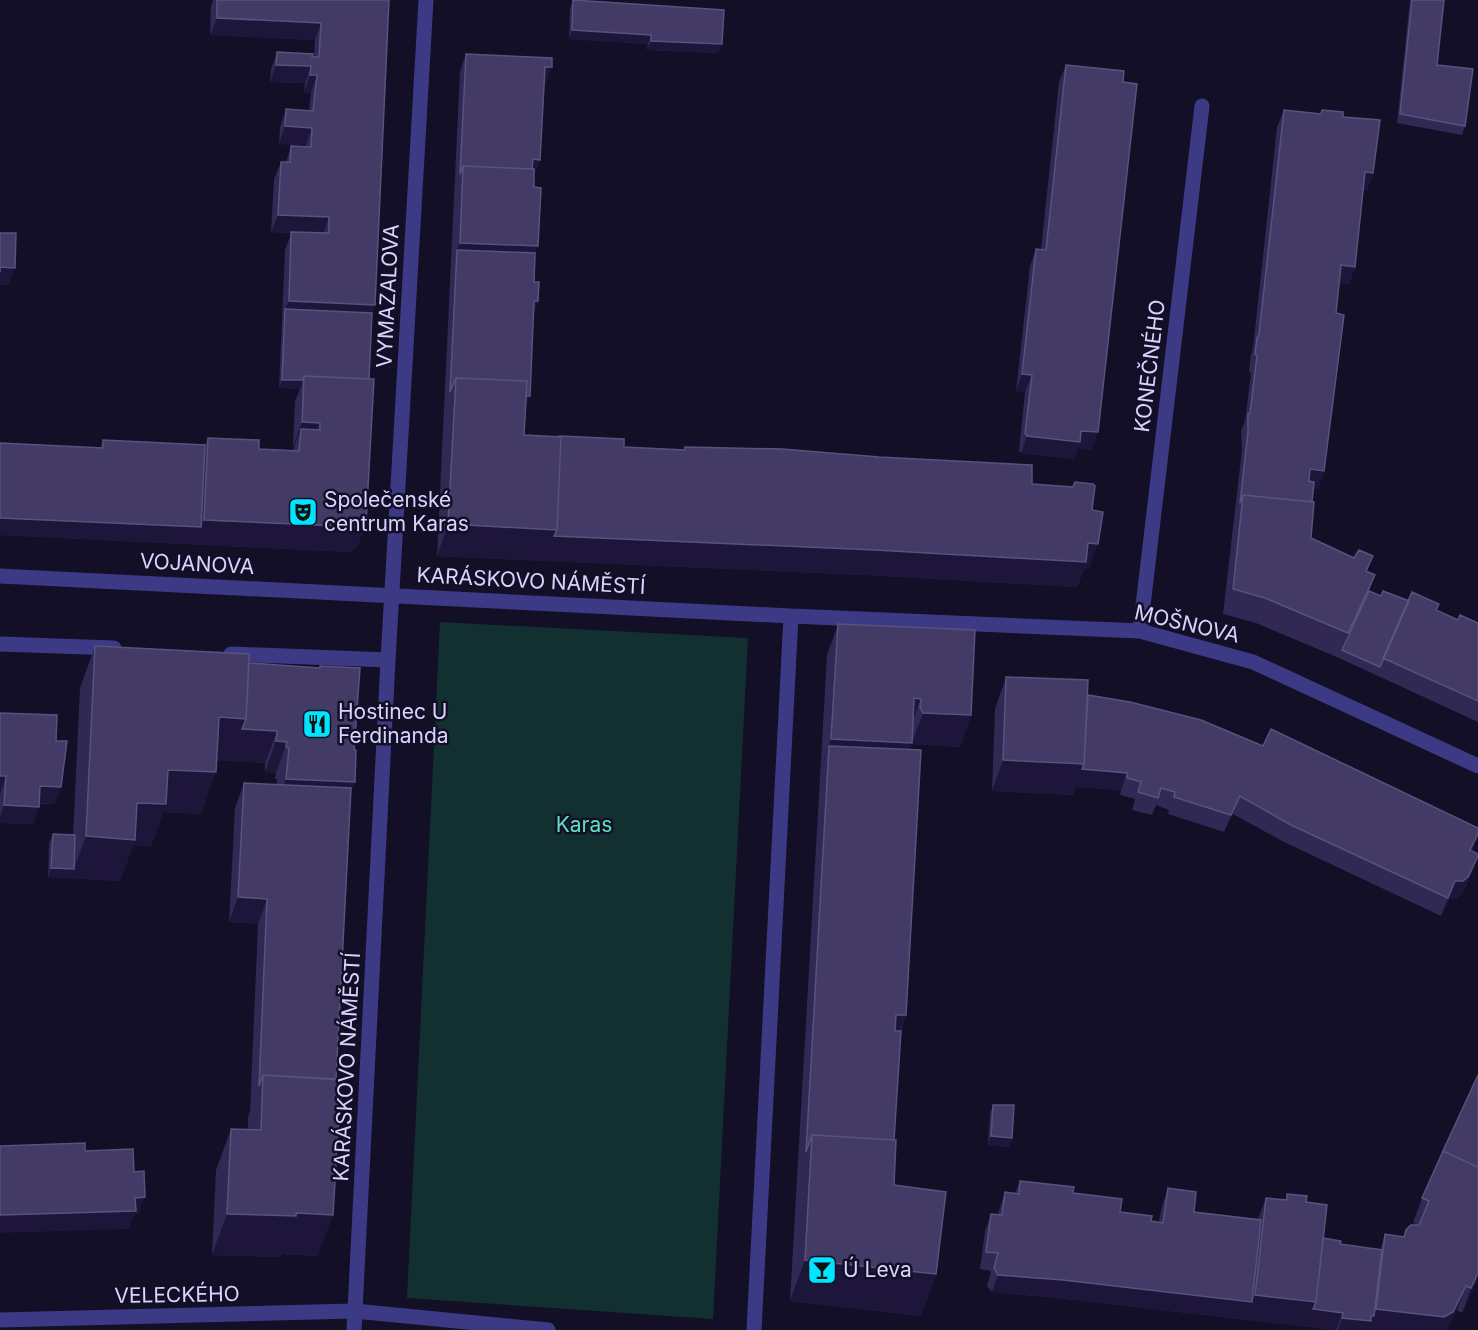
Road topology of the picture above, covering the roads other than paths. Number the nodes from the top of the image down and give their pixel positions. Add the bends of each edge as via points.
1 (426, 0) edge
2 (1202, 106) dead end
3 (0, 576) edge
4 (393, 594) junction
5 (791, 616) junction
6 (1140, 631) junction
7 (0, 644) edge
8 (129, 649) edge
9 (212, 653) edge
10 (388, 660) junction
11 (1478, 766) edge
12 (356, 1311) junction
13 (0, 1320) edge
14 (354, 1330) edge
15 (548, 1330) edge
16 (754, 1330) edge

1 - 4 street, VYMAZALOVA
2 - 6 street, KONEČNÉHO
3 - 4 street, VOJANOVA
4 - 5 street, KARÁSKOVO NÁMĚSTÍ
4 - 10 street, KARÁSKOVO NÁMĚSTÍ
5 - 6 street, MOŠNOVA
5 - 16 street
6 - 11 street, MOŠNOVA via 1253,662
7 - 8 street
9 - 10 street
10 - 12 street, KARÁSKOVO NÁMĚSTÍ
12 - 13 street, VELECKÉHO
12 - 14 street, KARÁSKOVO NÁMĚSTÍ
12 - 15 street

